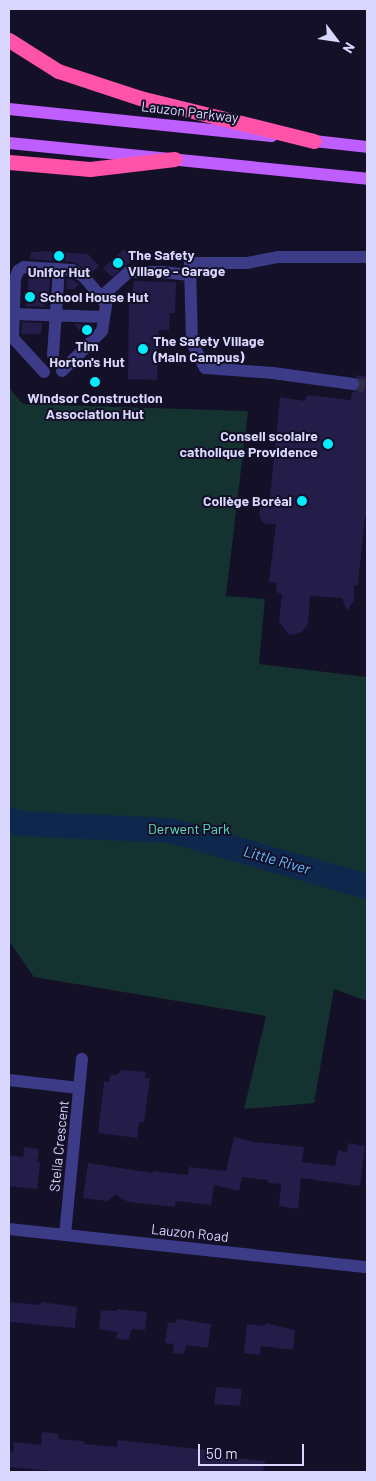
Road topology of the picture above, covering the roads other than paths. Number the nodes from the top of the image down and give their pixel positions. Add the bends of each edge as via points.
1 (9, 40) edge
2 (9, 109) edge
3 (314, 141) junction
4 (9, 143) edge
5 (367, 147) edge
6 (174, 160) junction
7 (9, 162) edge
8 (367, 179) edge
9 (367, 257) edge
10 (59, 269) junction
11 (190, 275) junction
12 (101, 297) junction
13 (14, 314) junction
14 (56, 316) junction
15 (104, 317) junction
16 (53, 355) junction
17 (62, 371) junction
18 (44, 372) junction
19 (353, 384) tunnel mouth
20 (82, 1059) dead end
21 (9, 1080) edge
22 (79, 1088) junction
23 (9, 1229) edge
24 (65, 1235) junction
25 (367, 1267) edge

1 - 3 highway via 58,71 140,98
2 - 3 main road, Lauzon Parkway
3 - 5 main road, Lauzon Parkway
4 - 6 main road
6 - 7 highway via 90,168
6 - 8 main road
9 - 11 street via 278,257 247,263 190,263
10 - 12 street via 72,270 84,276
10 - 13 street via 24,267 18,271
10 - 14 street
11 - 12 street via 130,272
11 - 19 street via 192,342 205,368
12 - 15 street via 106,305
13 - 14 street
13 - 18 street via 13,338
14 - 15 street
14 - 16 street
15 - 17 street via 102,331
16 - 17 street via 62,360
16 - 18 street via 44,359
17 - 18 street via 53,376
20 - 22 street, Stella Crescent
21 - 22 street
22 - 24 street, Stella Crescent
23 - 24 street, Lauzon Road
24 - 25 street, Lauzon Road

